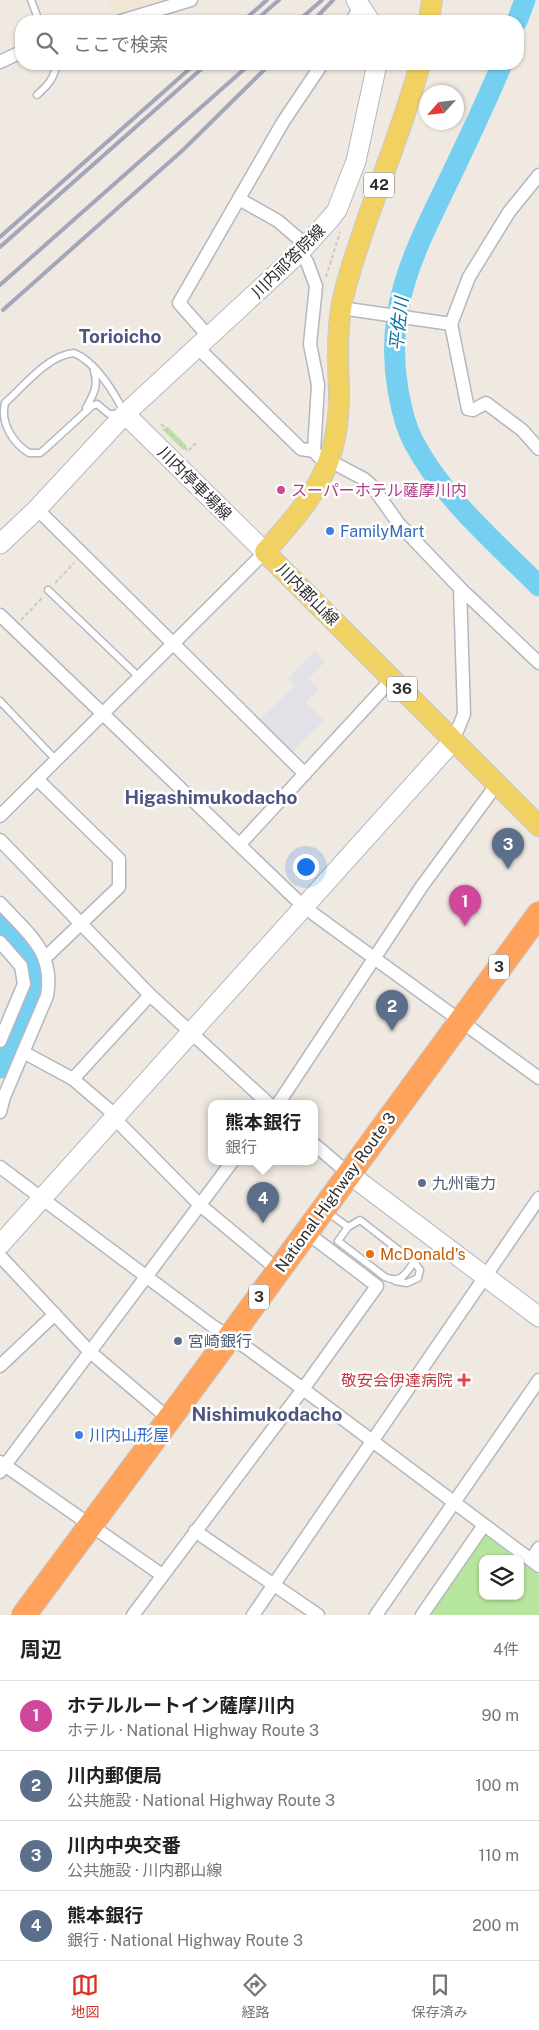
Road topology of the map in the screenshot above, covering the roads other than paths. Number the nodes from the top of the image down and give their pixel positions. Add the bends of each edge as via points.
1 (31, 0) edge
2 (190, 0) edge
3 (432, 0) edge
4 (37, 15) edge
5 (141, 15) edge
6 (430, 15) edge
7 (15, 55) edge
8 (0, 62) edge
9 (55, 70) edge
10 (318, 70) edge
11 (377, 70) edge
12 (418, 70) edge
13 (37, 96) dead end
14 (539, 174) edge
15 (239, 198) junction
16 (303, 248) junction
17 (341, 308) junction
18 (451, 324) junction
19 (204, 342) junction
20 (89, 364) junction
21 (84, 410) junction
22 (125, 414) junction
23 (539, 449) edge
24 (324, 459) junction
25 (37, 509) junction
26 (0, 544) edge
27 (265, 552) junction
28 (460, 588) junction
29 (48, 590) dead end
30 (3, 623) edge
31 (173, 643) junction
32 (539, 663) edge
33 (139, 677) junction
34 (392, 679) junction
35 (0, 701) edge
36 (102, 713) junction
37 (454, 741) junction
38 (56, 760) junction
39 (305, 774) junction
40 (37, 779) junction
41 (497, 784) junction
42 (0, 816) edge
43 (539, 826) edge
44 (0, 840) edge
45 (240, 844) junction
46 (0, 904) edge
47 (304, 907) junction
48 (539, 914) edge
49 (80, 925) junction
50 (0, 942) edge
51 (46, 957) junction
52 (374, 958) junction
53 (150, 995) junction
54 (460, 1021) junction
55 (189, 1032) junction
56 (0, 1040) edge
57 (23, 1052) junction
58 (539, 1078) edge
59 (73, 1079) junction
60 (265, 1100) edge
61 (281, 1100) edge
62 (0, 1112) edge
63 (114, 1116) junction
64 (318, 1147) edge
65 (230, 1165) edge
66 (0, 1168) edge
67 (349, 1174) junction
68 (539, 1198) edge
69 (42, 1199) junction
70 (200, 1205) junction
71 (323, 1209) junction
72 (348, 1227) junction
73 (306, 1232) junction
74 (0, 1245) edge
75 (334, 1246) junction
76 (0, 1256) edge
77 (414, 1262) junction
78 (278, 1270) junction
79 (484, 1276) junction
80 (146, 1277) junction
81 (394, 1281) junction
82 (55, 1314) junction
83 (539, 1317) edge
84 (230, 1337) junction
85 (89, 1352) junction
86 (0, 1366) edge
87 (539, 1380) edge
88 (303, 1389) junction
89 (169, 1419) junction
90 (372, 1440) junction
91 (2, 1466) edge
92 (454, 1502) junction
93 (92, 1524) junction
94 (484, 1525) junction
95 (195, 1531) junction
96 (539, 1548) edge
97 (535, 1563) edge
98 (162, 1575) junction
99 (274, 1584) junction
100 (24, 1615) edge
101 (133, 1615) edge
102 (253, 1615) edge
103 (318, 1615) edge
104 (376, 1615) edge
105 (422, 1615) edge

1 - 4 lane
2 - 5 street
3 - 6 main road
7 - 8 street
9 - 13 lane via 49,84
10 - 15 street
11 - 16 street, 川内祁答院線 via 356,161 337,210
12 - 17 main road, 42 via 391,156 366,217
14 - 18 street via 509,212 469,277
15 - 16 street via 278,221
15 - 19 street via 179,303
16 - 19 street, 川内祁答院線
16 - 24 street via 316,286 310,344 318,385
17 - 18 street
17 - 24 main road, 川内郡山線 via 338,420
18 - 23 street via 468,409 473,410 486,403 522,430
19 - 22 street, 川内祁答院線
19 - 24 street via 301,449
20 - 21 lane via 97,384
20 - 21 lane via 74,353 60,357 5,403 2,422 25,450 34,454 45,449
20 - 22 lane via 112,390
21 - 22 lane via 97,404 109,414
22 - 25 street, 川内祁答院線
22 - 27 street, 川内停車場線
24 - 27 main road, 川内郡山線 via 312,496
24 - 28 street via 372,486 399,524
25 - 26 street, 川内祁答院線
25 - 31 street
27 - 31 street
27 - 34 main road, 川内郡山線 / 36
28 - 32 street
28 - 37 street via 464,714
29 - 33 lane
30 - 36 street
31 - 33 street
31 - 39 street
33 - 36 street
34 - 37 main road, 川内郡山線 / 36
34 - 39 street
35 - 38 lane
36 - 38 street
36 - 45 street
37 - 41 main road, 川内郡山線 / 36
37 - 47 street
38 - 40 street
39 - 45 street
40 - 42 street
40 - 49 street via 119,859 119,887
41 - 43 main road, 川内郡山線 / 36
41 - 52 street
44 - 49 street
45 - 47 street
46 - 51 street
47 - 52 street
47 - 55 street
48 - 54 highway, National Highway Route 3 / 3
49 - 51 street
49 - 53 street
50 - 56 street via 21,966 24,984
51 - 57 street via 50,981 47,996
52 - 54 street
52 - 61 street
53 - 55 street
53 - 59 street
54 - 58 street
54 - 67 highway, National Highway Route 3 / 3
55 - 60 street
55 - 63 street
57 - 59 street
57 - 62 street
59 - 63 street
63 - 69 street
63 - 70 street
64 - 67 street
65 - 70 street
66 - 69 street
67 - 71 highway, National Highway Route 3 / 3
67 - 79 street
68 - 79 street
69 - 74 street
69 - 80 street
70 - 78 street
70 - 80 street
71 - 72 lane
71 - 73 highway, National Highway Route 3 / 3
72 - 75 lane
72 - 77 lane via 360,1220
73 - 75 street
73 - 78 highway, National Highway Route 3 / 3
75 - 81 lane
75 - 88 street via 377,1286
76 - 82 street
77 - 81 lane via 404,1276
77 - 81 lane via 420,1270 418,1278 406,1283
78 - 84 highway, National Highway Route 3 / 3
79 - 83 street
79 - 90 street
80 - 84 street
80 - 85 street
82 - 85 street
82 - 86 street
84 - 88 street
84 - 89 highway, National Highway Route 3 / 3
85 - 89 street
85 - 91 street
87 - 92 street
88 - 90 street
88 - 95 street
89 - 93 highway, National Highway Route 3 / 3
90 - 92 street
90 - 99 street
91 - 93 street
92 - 94 street
92 - 104 street
93 - 98 street
93 - 100 highway, National Highway Route 3 / 3
94 - 97 street
94 - 105 street
95 - 98 street
95 - 99 street
96 - 97 street
98 - 101 street
99 - 102 street
99 - 103 street

